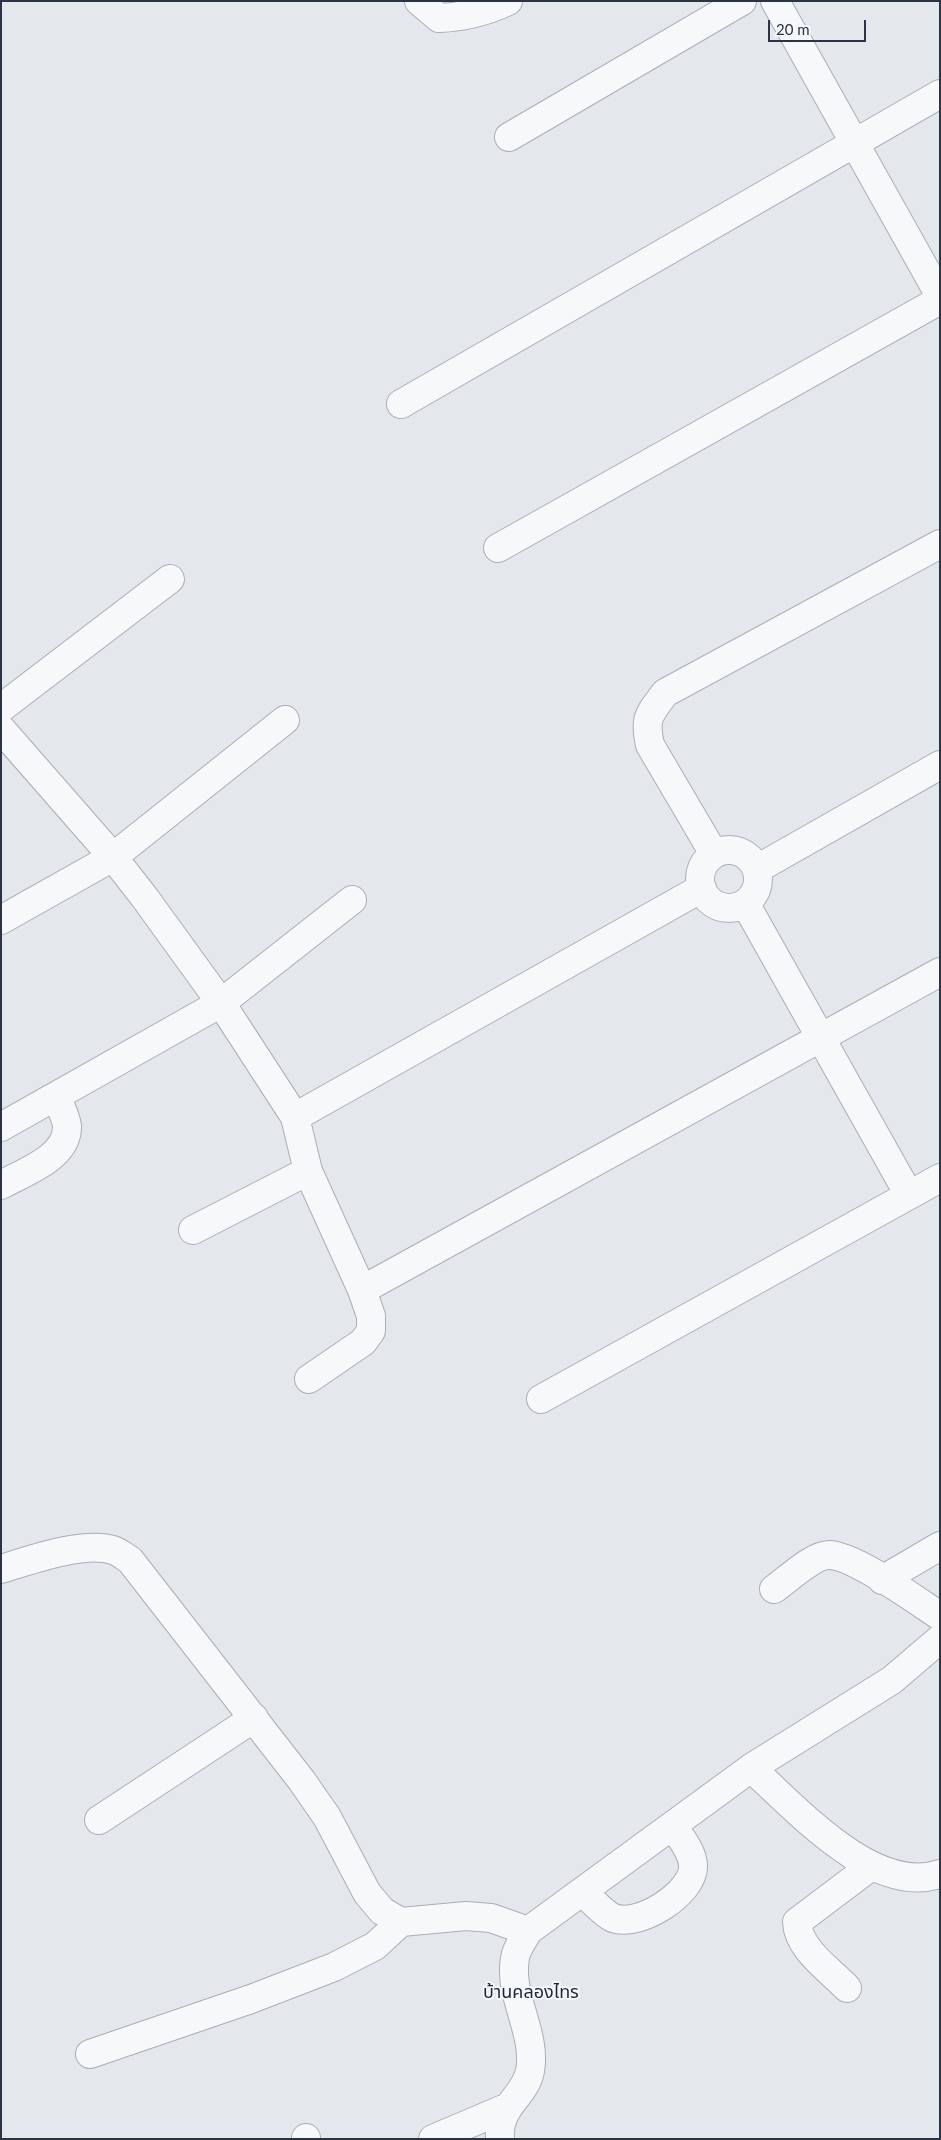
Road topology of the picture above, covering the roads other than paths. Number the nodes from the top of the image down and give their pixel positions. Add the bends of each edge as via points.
1 (419, 1) edge
2 (508, 1) edge
3 (742, 1) edge
4 (775, 1) edge
5 (940, 94) edge
6 (509, 137) dead end
7 (853, 144) junction
8 (940, 296) edge
9 (940, 300) edge
10 (401, 404) dead end
11 (940, 544) edge
12 (498, 548) dead end
13 (170, 579) dead end
14 (1, 708) edge
15 (285, 720) dead end
16 (1, 729) edge
17 (940, 765) edge
18 (714, 854) junction
19 (113, 856) junction
20 (757, 869) junction
21 (702, 888) junction
22 (352, 900) dead end
23 (745, 903) junction
24 (1, 920) edge
25 (940, 972) edge
26 (221, 1003) junction
27 (821, 1038) junction
28 (56, 1097) junction
29 (295, 1117) junction
30 (1, 1126) edge
31 (308, 1171) junction
32 (940, 1178) edge
33 (1, 1185) edge
34 (909, 1196) junction
35 (193, 1230) dead end
36 (362, 1290) junction
37 (309, 1379) dead end
38 (541, 1399) dead end
39 (940, 1546) edge
40 (1, 1569) edge
41 (882, 1580) junction
42 (774, 1590) dead end
43 (940, 1616) edge
44 (940, 1639) edge
45 (254, 1718) junction
46 (751, 1768) junction
47 (98, 1820) dead end
48 (673, 1826) junction
49 (870, 1867) junction
50 (940, 1874) edge
51 (582, 1892) junction
52 (401, 1922) junction
53 (528, 1931) junction
54 (847, 1988) dead end
55 (90, 2054) dead end
56 (506, 2108) junction
57 (433, 2139) edge
58 (500, 2139) edge

1 - 2 street via 439,18 463,17
3 - 6 street
4 - 7 street
5 - 7 street
7 - 8 street
7 - 10 street
9 - 12 street
11 - 18 street via 665,692 645,725 650,745
13 - 14 street
15 - 19 street
16 - 19 street
17 - 20 street
18 - 20 street via 726,850 739,851 750,858
18 - 21 street via 705,863 700,876
19 - 24 street
19 - 26 street
20 - 23 street via 758,882 754,894
21 - 23 street via 709,899 720,906 733,907
21 - 29 street
22 - 26 street
23 - 27 street
25 - 27 street
26 - 28 street
26 - 29 street
27 - 34 street
27 - 36 street
28 - 30 street
28 - 33 street via 67,1125 65,1140 57,1154
29 - 31 street
31 - 35 street
31 - 36 street
32 - 34 street
34 - 38 street
36 - 37 street via 371,1316 371,1331 363,1342
39 - 41 street
40 - 45 street via 83,1548 113,1550 130,1560
41 - 42 street via 847,1560 829,1555 816,1558
41 - 43 street
44 - 46 street via 892,1680
45 - 47 street
45 - 52 street via 328,1817 367,1893 382,1911
46 - 48 street
46 - 49 street via 832,1840
48 - 51 street
48 - 51 street via 688,1849 693,1866 689,1883 653,1914 629,1921 612,1917
49 - 50 street via 904,1878
49 - 54 street via 797,1922 797,1933 805,1945
51 - 53 street
52 - 53 street via 466,1916 491,1918
52 - 55 street via 375,1946 334,1967
53 - 56 street via 514,1957 515,1984 528,2043 530,2070 524,2086
56 - 57 street
56 - 58 street

